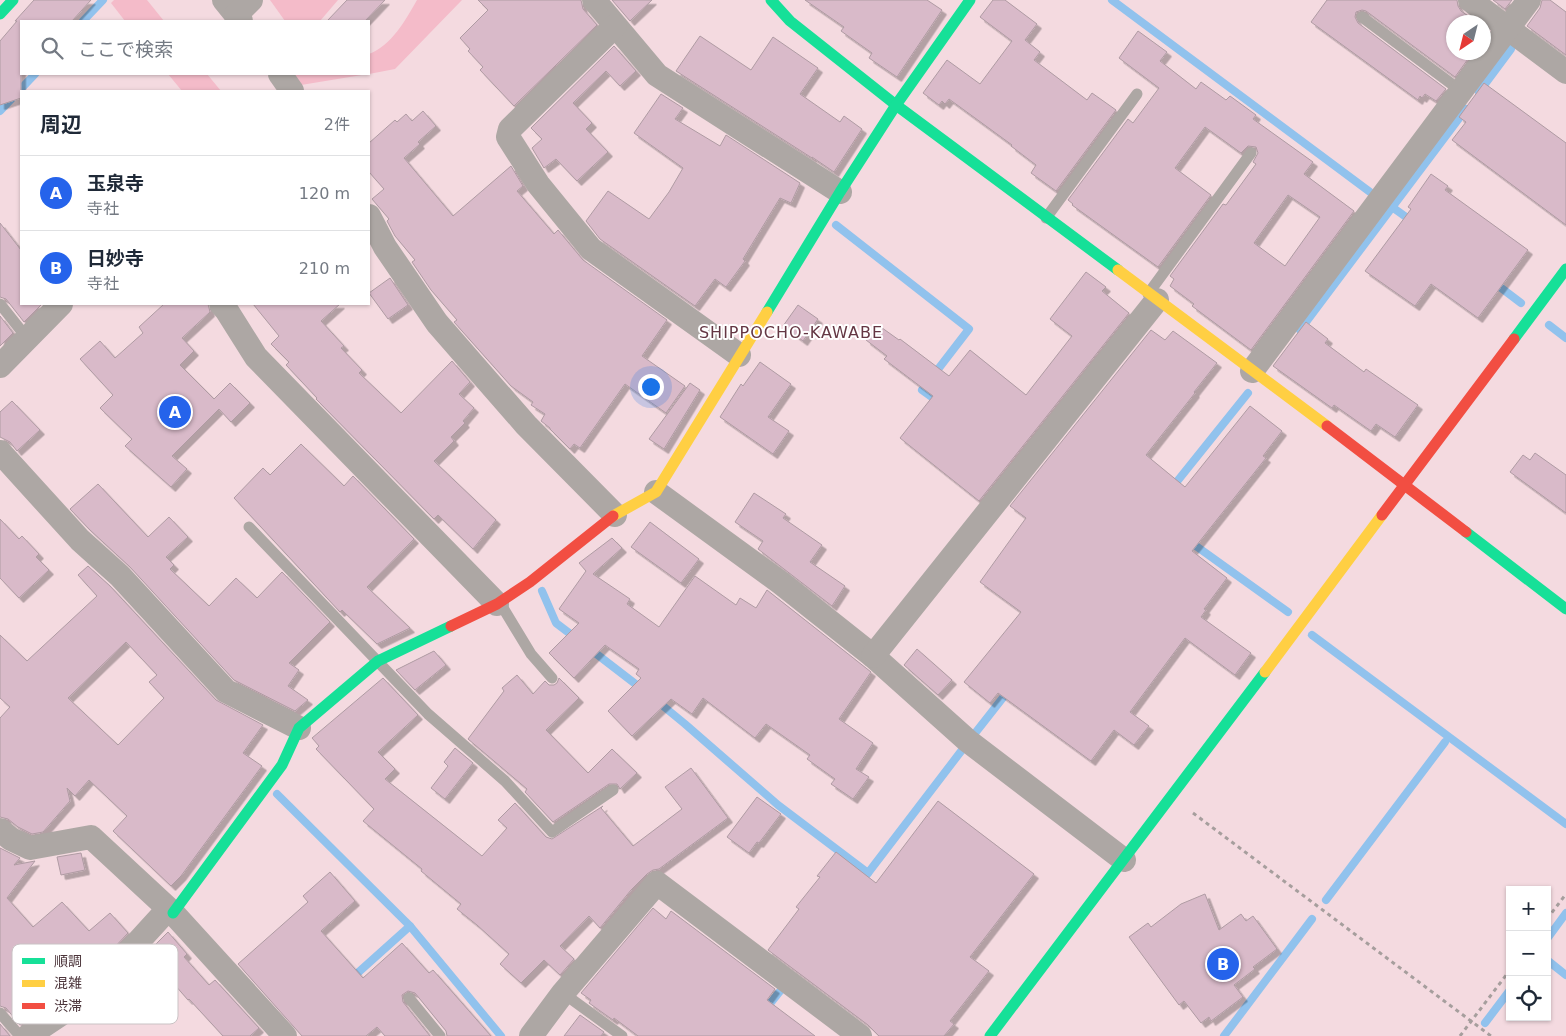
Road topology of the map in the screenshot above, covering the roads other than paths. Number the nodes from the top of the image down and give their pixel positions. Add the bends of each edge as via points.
1 (13, 0) edge
2 (594, 0) edge
3 (771, 0) edge
4 (970, 0) edge
5 (1470, 0) edge
6 (1530, 0) edge
7 (0, 14) edge
8 (1362, 17) dead end
9 (615, 26) junction
10 (1508, 28) junction
11 (1566, 72) edge
12 (1461, 91) junction
13 (1137, 94) dead end
14 (896, 105) junction
15 (1251, 153) dead end
16 (840, 192) junction
17 (370, 218) edge
18 (1046, 218) junction
19 (1566, 269) edge
20 (1152, 297) junction
21 (0, 304) edge
22 (60, 305) edge
23 (222, 305) edge
24 (27, 338) junction
25 (739, 355) junction
26 (0, 366) edge
27 (1252, 371) junction
28 (0, 452) edge
29 (1405, 484) junction
30 (656, 492) junction
31 (616, 515) junction
32 (248, 527) dead end
33 (499, 604) junction
34 (1566, 609) edge
35 (873, 656) junction
36 (378, 661) junction
37 (552, 678) dead end
38 (299, 728) junction
39 (613, 790) dead end
40 (0, 830) edge
41 (1124, 860) junction
42 (170, 911) junction
43 (138, 944) edge
44 (563, 993) junction
45 (409, 998) dead end
46 (0, 1013) edge
47 (46, 1024) edge
48 (279, 1034) edge
49 (20, 1036) edge
50 (28, 1036) edge
51 (440, 1036) edge
52 (531, 1036) edge
53 (622, 1036) edge
54 (860, 1036) edge
55 (990, 1036) edge

1 - 7 street
2 - 9 street
3 - 14 street via 790,21
4 - 14 street
5 - 10 street
6 - 10 street
8 - 12 lane
9 - 16 street via 657,75
9 - 25 street via 510,129 508,137 538,184 590,249
10 - 11 street
10 - 12 street
12 - 27 street
13 - 18 lane
14 - 16 street
14 - 18 street
15 - 20 lane
16 - 25 street
17 - 31 street via 385,247 437,323 526,425
18 - 20 street
19 - 29 street
20 - 27 street
20 - 35 street
21 - 24 lane
22 - 24 street
23 - 33 street via 256,357
24 - 26 street
25 - 30 street
27 - 29 street
28 - 38 street via 80,540 120,576 226,690
29 - 34 street
29 - 41 street
30 - 31 street
30 - 35 street via 781,583
31 - 33 street
32 - 36 lane
33 - 36 street
33 - 37 lane via 531,654
35 - 41 street via 968,741
36 - 38 street
36 - 39 lane via 428,714 505,781 552,832
38 - 42 street via 282,765
40 - 42 street via 30,848 91,837
41 - 55 street
42 - 43 street
42 - 48 street
44 - 52 street
44 - 53 lane
44 - 54 street via 657,883
45 - 51 lane
46 - 49 lane
47 - 50 street

